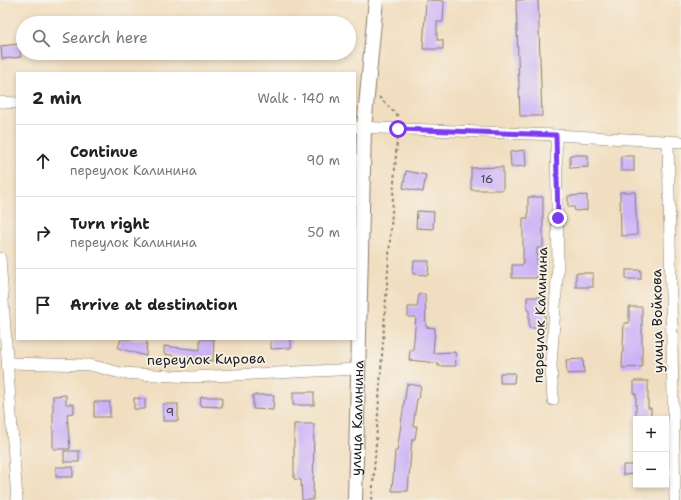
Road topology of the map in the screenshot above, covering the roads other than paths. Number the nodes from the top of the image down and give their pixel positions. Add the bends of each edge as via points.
1 (376, 0) edge
2 (0, 102) edge
3 (16, 103) edge
4 (360, 127) edge
5 (556, 135) junction
6 (668, 141) junction
7 (681, 142) edge
8 (0, 258) edge
9 (8, 363) junction
10 (358, 369) junction
11 (5, 383) edge
12 (553, 400) dead end
13 (17, 500) edge
14 (354, 500) edge
15 (675, 500) edge

1 - 4 street, улица Калинина
2 - 3 street
4 - 5 street
4 - 10 street, улица Калинина
5 - 6 street
5 - 12 street, переулок Калинина via 558,266 552,364
6 - 7 street
6 - 15 street, улица Войкова
8 - 9 street
9 - 10 street, переулок Кирова via 90,365 121,373 191,377
9 - 11 street
10 - 14 street, улица Калинина
11 - 13 street

